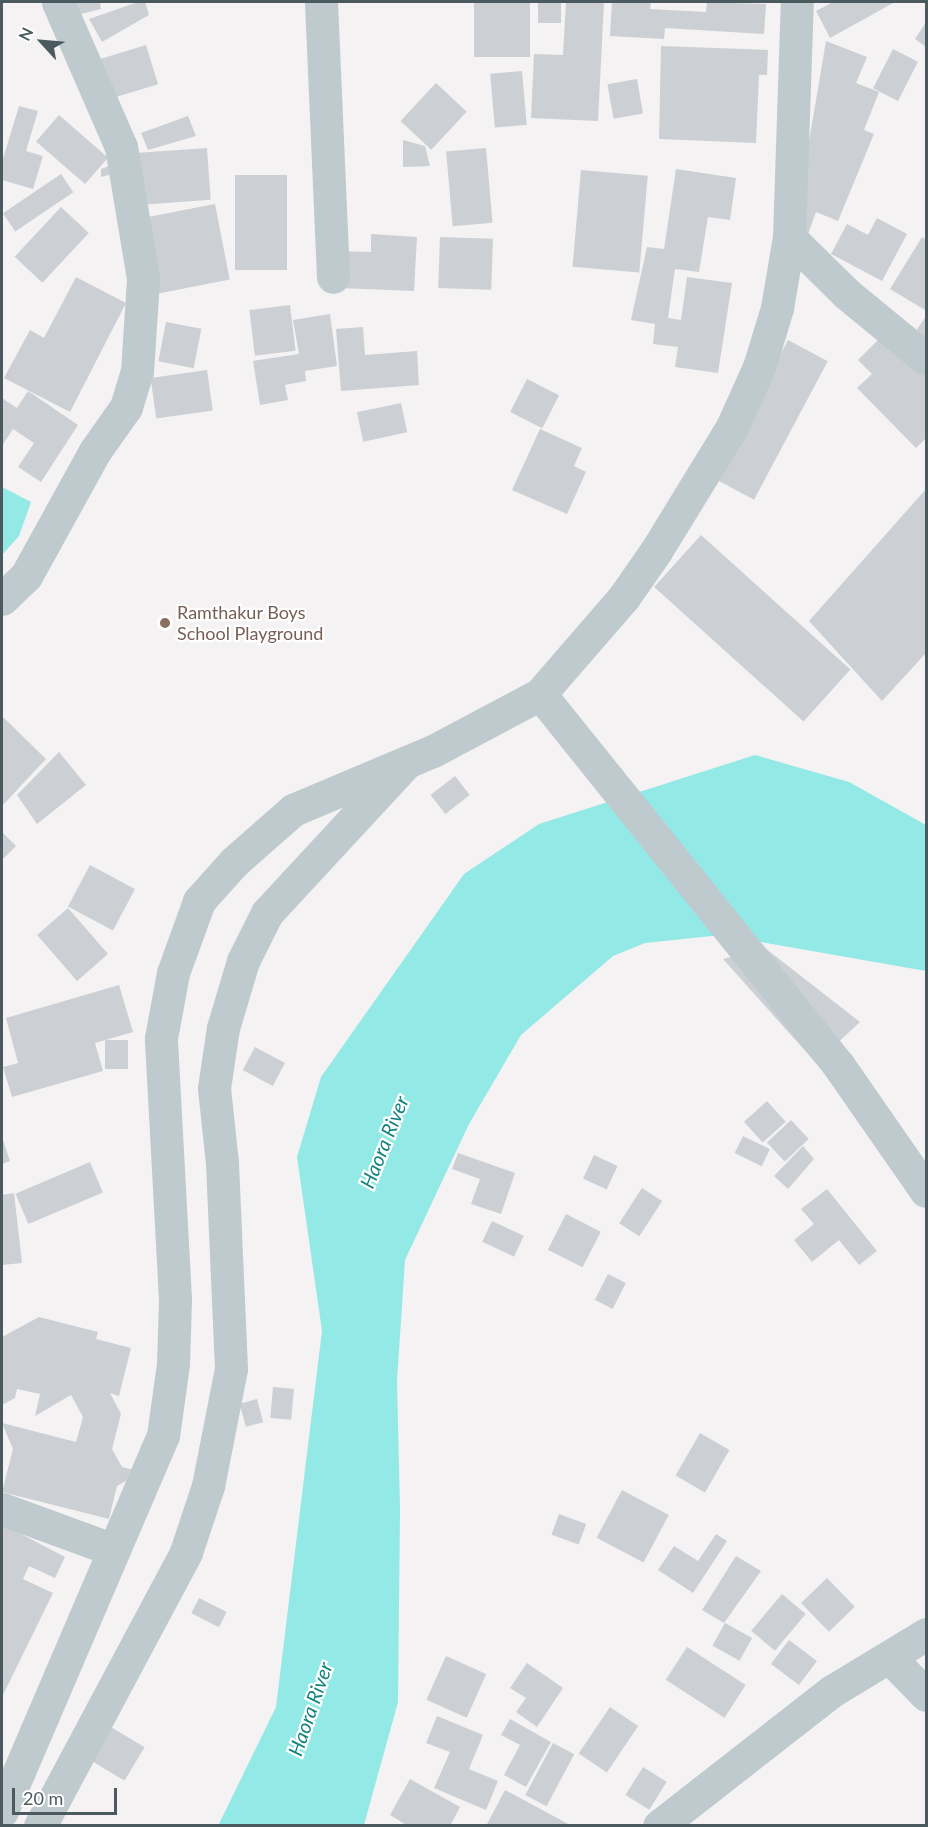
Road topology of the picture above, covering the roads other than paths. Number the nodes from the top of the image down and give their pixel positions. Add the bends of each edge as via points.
1 (58, 2) edge
2 (321, 2) edge
3 (806, 6) edge
4 (789, 237) junction
5 (333, 277) dead end
6 (927, 359) edge
7 (2, 599) edge
8 (540, 694) junction
9 (409, 759) junction
10 (927, 1191) edge
11 (2, 1509) edge
12 (114, 1550) junction
13 (927, 1634) edge
14 (891, 1659) junction
15 (927, 1695) edge
16 (2, 1811) edge
17 (40, 1826) edge
18 (659, 1826) edge

1 - 7 street via 121,147 143,278 136,372 126,407 95,451 26,576
2 - 5 street
3 - 4 street
4 - 6 street via 847,294
4 - 8 street via 777,308 759,367 732,427 691,498 624,597
8 - 9 street via 434,751
8 - 10 street via 839,1066
9 - 12 street via 293,810 234,862 199,901 173,973 161,1038 175,1299 173,1364 163,1436
9 - 17 street via 267,913 243,961 223,1028 214,1088 222,1163 231,1369 214,1463 186,1552
11 - 12 street
12 - 16 street
13 - 14 street
14 - 15 street
14 - 18 street via 832,1691

